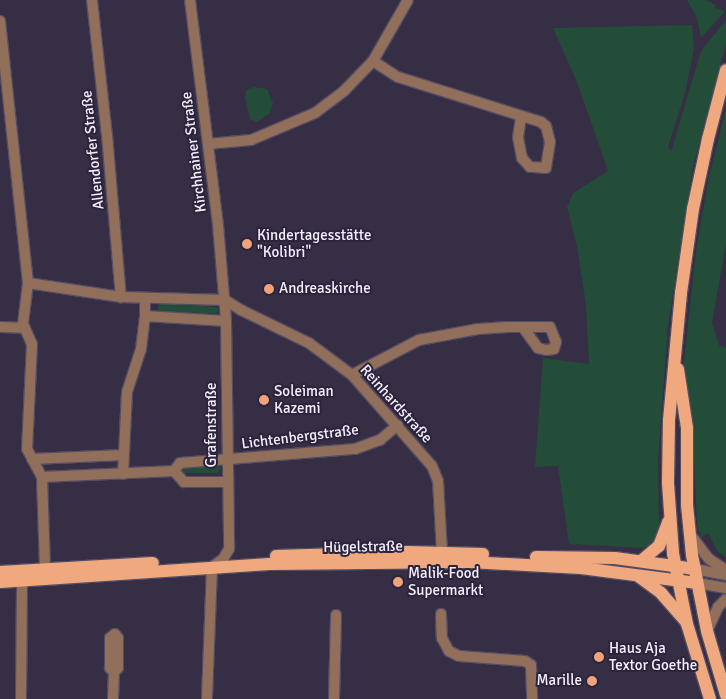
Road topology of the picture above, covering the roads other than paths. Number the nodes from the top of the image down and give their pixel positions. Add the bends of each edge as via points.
1 (92, 0) edge
2 (190, 0) edge
3 (408, 0) edge
4 (0, 21) edge
5 (374, 60) junction
6 (726, 70) edge
7 (521, 116) junction
8 (208, 144) junction
9 (28, 283) junction
10 (121, 297) junction
11 (145, 298) junction
12 (225, 300) junction
13 (145, 316) junction
14 (226, 321) junction
15 (0, 327) edge
16 (523, 327) dead end
17 (25, 328) junction
18 (676, 354) junction
19 (352, 375) junction
20 (398, 425) junction
21 (123, 455) junction
22 (32, 459) junction
23 (227, 460) junction
24 (174, 471) junction
25 (123, 474) junction
26 (42, 477) junction
27 (227, 482) junction
28 (670, 517) junction
29 (690, 534) junction
30 (442, 553) junction
31 (230, 558) junction
32 (641, 561) junction
33 (415, 563) junction
34 (675, 566) junction
35 (212, 567) junction
36 (45, 568) junction
37 (695, 569) junction
38 (726, 570) edge
39 (0, 572) edge
40 (636, 575) junction
41 (726, 575) edge
42 (22, 576) junction
43 (677, 580) junction
44 (0, 582) edge
45 (697, 583) junction
46 (726, 588) edge
47 (726, 600) edge
48 (336, 614) dead end
49 (441, 614) dead end
50 (688, 624) junction
51 (707, 631) junction
52 (114, 672) dead end
53 (726, 695) edge
54 (21, 699) edge
55 (113, 699) edge
56 (207, 699) edge
57 (334, 699) edge
58 (532, 699) edge
59 (710, 699) edge

1 - 10 street, Allendorfer Straße
2 - 8 street, Kirchhainer Straße
3 - 5 street
4 - 9 street
5 - 7 street via 398,77
5 - 8 street via 344,91 314,113 251,140
6 - 18 main road via 693,210 680,293
7 - 7 street via 518,137 522,158 530,167 546,168 550,142 546,126
8 - 12 street, Kirchhainer Straße
9 - 10 street, Reinhardstraße
9 - 17 street
10 - 11 street, Reinhardstraße
11 - 12 street, Reinhardstraße
11 - 13 street
12 - 14 street, Grafenstraße
12 - 19 street, Reinhardstraße via 309,344
13 - 14 street
13 - 21 street via 141,349 127,392
14 - 23 street, Grafenstraße
15 - 17 street
16 - 19 street via 478,329 419,340
17 - 22 street via 32,344 27,449
18 - 28 main road via 670,412
18 - 29 main road via 687,428
19 - 20 street, Reinhardstraße
20 - 23 street, Lichtenbergstraße via 380,440 355,449
20 - 30 street, Reinhardstraße via 438,478
21 - 22 street
21 - 25 street
22 - 26 street
23 - 24 street, Lichtenbergstraße via 180,463
23 - 27 street, Grafenstraße
24 - 25 street, Lichtenbergstraße
24 - 27 street via 184,482
25 - 26 street, Lichtenbergstraße
26 - 36 street
27 - 31 street, Grafenstraße
28 - 32 main road via 659,546
28 - 34 main road
29 - 37 main road
29 - 38 street via 709,559
30 - 31 main road, Hügelstraße
30 - 32 main road, Hügelstraße
30 - 33 main road
31 - 33 main road, Hügelstraße
31 - 35 main road, Hügelstraße
31 - 36 main road, Hügelstraße
32 - 34 main road, Hügelstraße
33 - 40 main road, Hügelstraße via 504,563
34 - 37 main road, Hügelstraße
34 - 43 main road
35 - 42 main road, Hügelstraße
35 - 56 street
36 - 42 main road, Hügelstraße
37 - 41 street, Hügelstraße
37 - 45 main road
39 - 42 main road, Hügelstraße
40 - 43 main road, Hügelstraße
40 - 50 main road via 660,593
42 - 44 main road, Hügelstraße
42 - 54 street
43 - 45 main road, Hügelstraße
43 - 50 main road
45 - 46 street, Hügelstraße
45 - 51 main road
47 - 51 street via 718,607
48 - 57 street
49 - 58 street via 442,638 449,651 459,656 531,665
50 - 59 main road
51 - 53 main road
52 - 55 street

